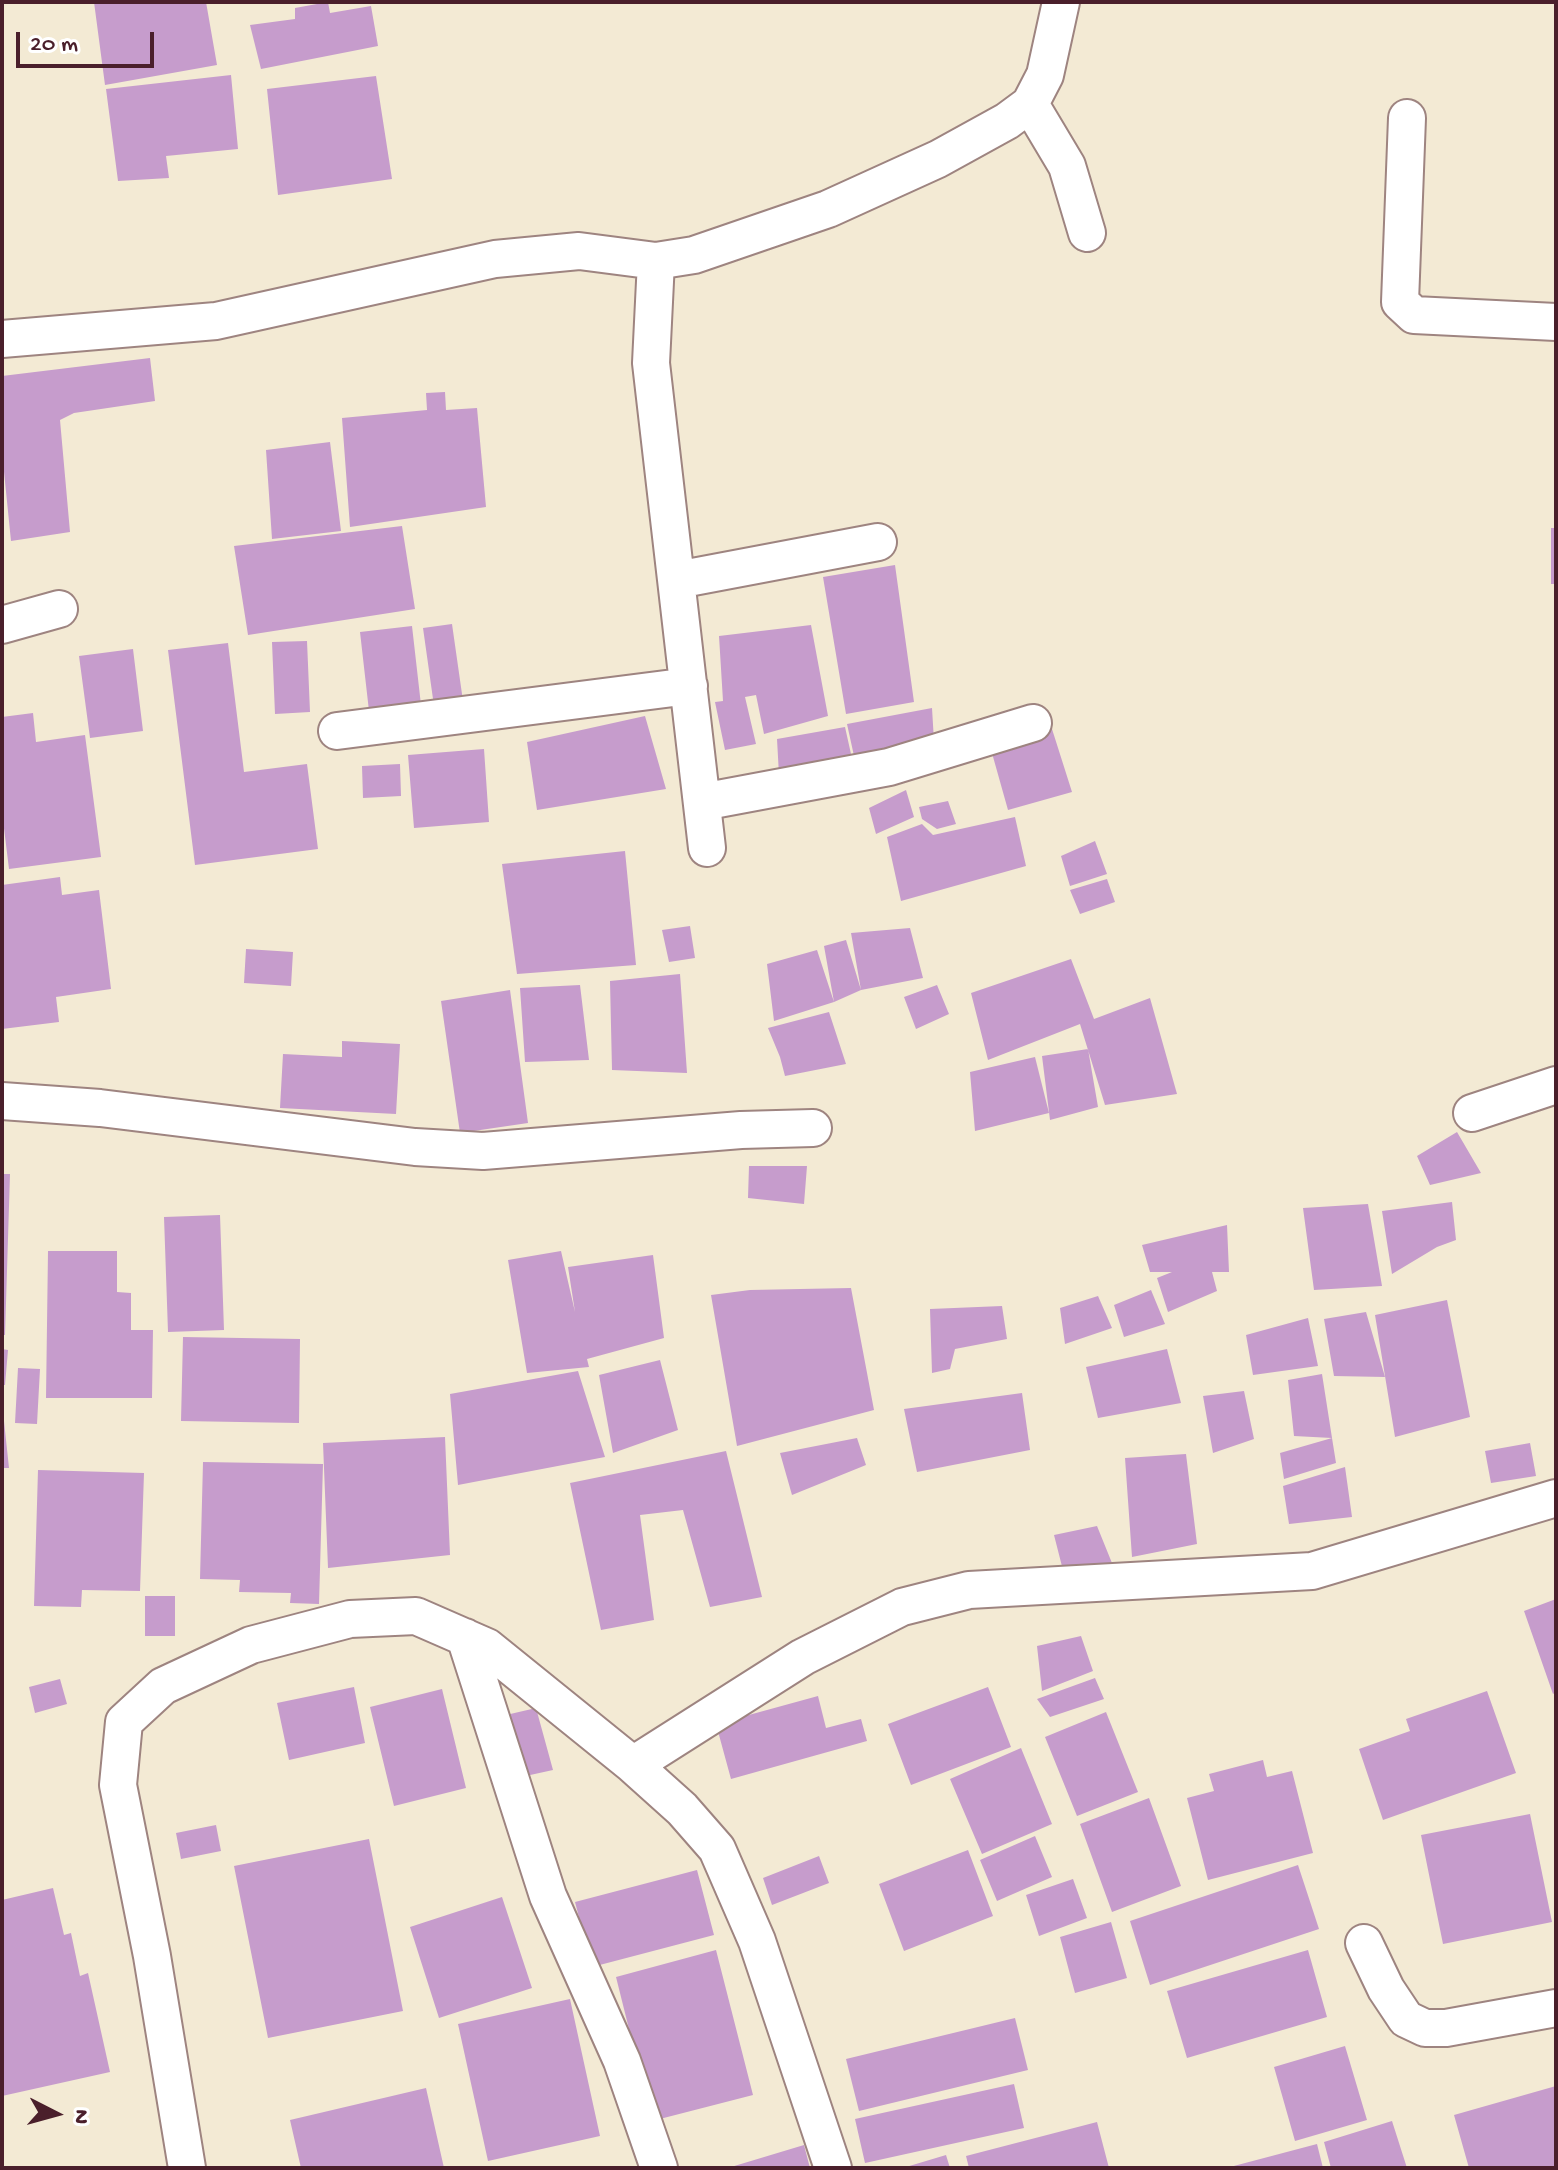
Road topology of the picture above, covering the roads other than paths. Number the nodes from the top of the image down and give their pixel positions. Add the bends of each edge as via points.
1 (1061, 2) edge
2 (1030, 104) junction
3 (1407, 118) dead end
4 (1087, 233) dead end
5 (656, 261) junction
6 (1556, 322) edge
7 (2, 339) edge
8 (878, 542) dead end
9 (677, 580) junction
10 (59, 609) dead end
11 (2, 625) edge
12 (689, 686) junction
13 (1033, 723) dead end
14 (337, 731) dead end
15 (702, 802) junction
16 (707, 848) dead end
17 (1556, 1085) edge
18 (2, 1101) edge
19 (1472, 1113) dead end
20 (813, 1128) dead end
21 (1556, 1498) edge
22 (465, 1637) junction
23 (633, 1765) junction
24 (1364, 1943) dead end
25 (1556, 2008) edge
26 (187, 2168) edge
27 (659, 2168) edge
28 (833, 2168) edge

1 - 2 street via 1045,75
2 - 4 street via 1067,166
2 - 5 street via 938,159 828,209 694,255
3 - 6 street via 1400,302 1414,315
5 - 7 street via 579,251 495,259 216,321
5 - 9 street via 651,363
8 - 9 street
9 - 12 street
10 - 11 street
12 - 14 street
12 - 15 street
13 - 15 street via 889,767
15 - 16 street
17 - 19 street
18 - 20 street via 483,1151
21 - 23 street via 1312,1571 969,1590 902,1607 803,1657
22 - 23 street via 487,1647
22 - 26 street via 416,1616 350,1619 251,1645 163,1686 124,1722 118,1785
22 - 27 street via 548,1896 622,2061
23 - 28 street via 717,1849 757,1941
24 - 25 street via 1406,2019 1425,2028

